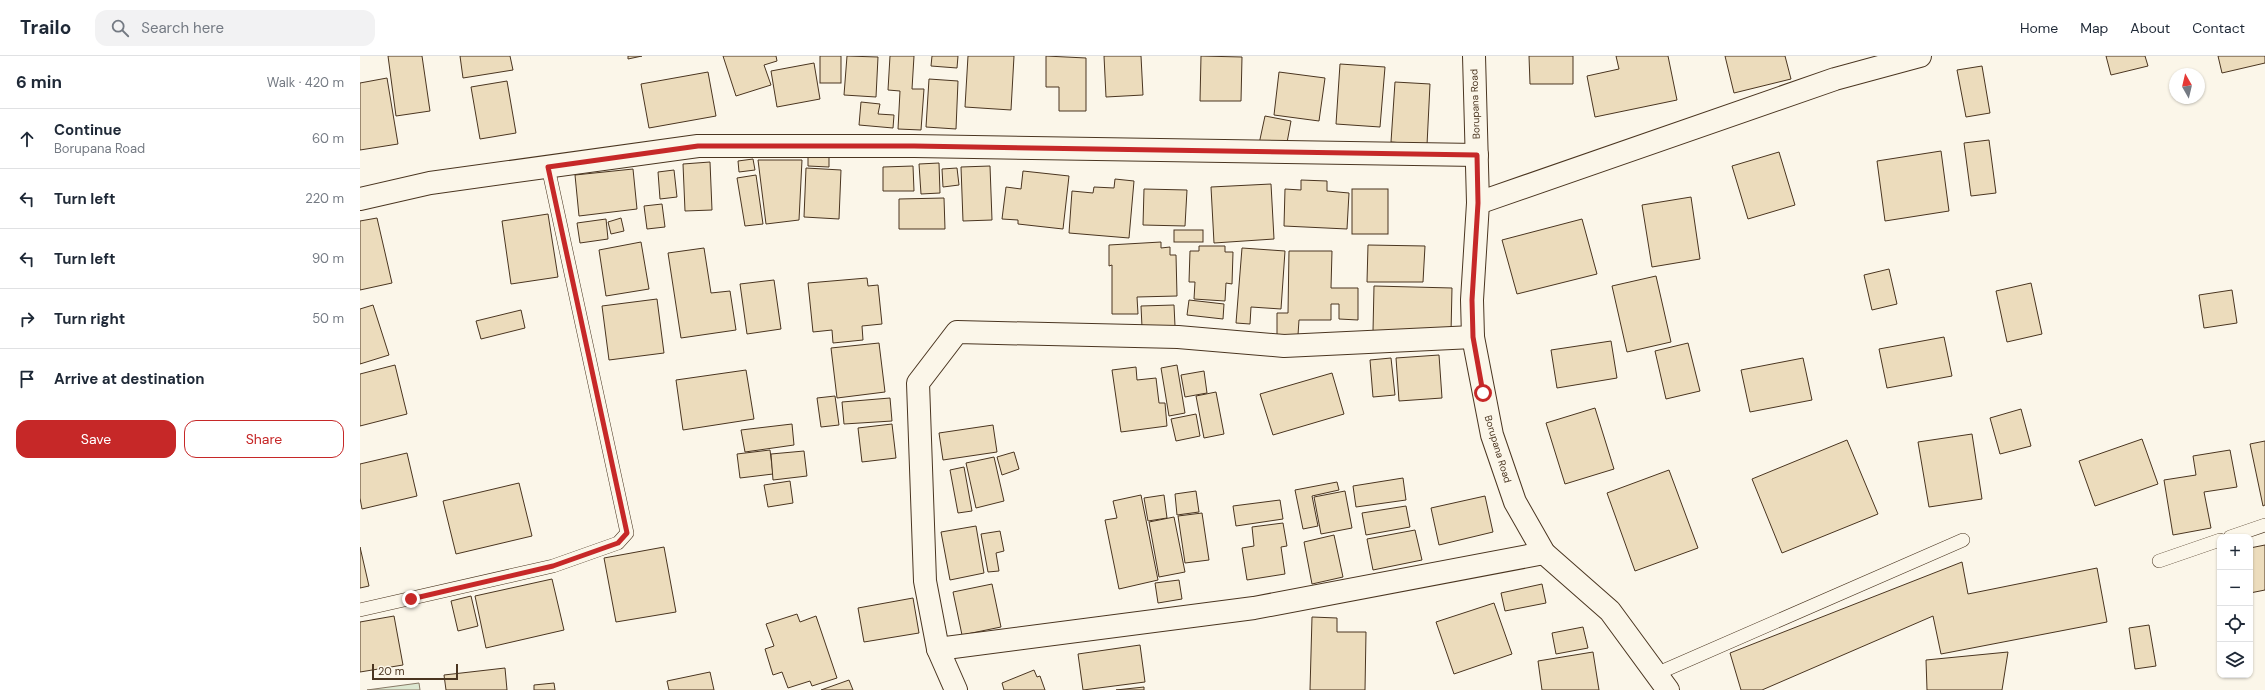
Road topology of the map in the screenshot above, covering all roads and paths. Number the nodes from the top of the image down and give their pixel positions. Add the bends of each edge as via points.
1 (1474, 56) edge
2 (1920, 56) edge
3 (1477, 155) junction
4 (548, 167) junction
5 (360, 199) edge
6 (1478, 203) junction
7 (1473, 337) junction
8 (2265, 525) edge
9 (2239, 534) edge
10 (1963, 540) dead end
11 (2217, 541) edge
12 (1544, 553) junction
13 (2159, 561) dead end
14 (360, 610) edge
15 (938, 649) junction
16 (1662, 682) edge
17 (956, 690) edge

1 - 3 street, Borupana Road
2 - 6 street via 1835,79
3 - 4 street via 914,146 698,146
3 - 6 street, Borupana Road
4 - 5 street via 430,183
4 - 14 lane via 627,533 618,543 553,566
6 - 7 street, Borupana Road via 1472,300
7 - 12 street, Borupana Road via 1492,435 1515,502
7 - 15 street via 1284,346 1178,337 957,332 918,383 925,581
8 - 9 lane
10 - 16 lane
11 - 13 lane
12 - 15 street via 1254,608
12 - 16 street, Borupana Road via 1610,611
15 - 17 street

